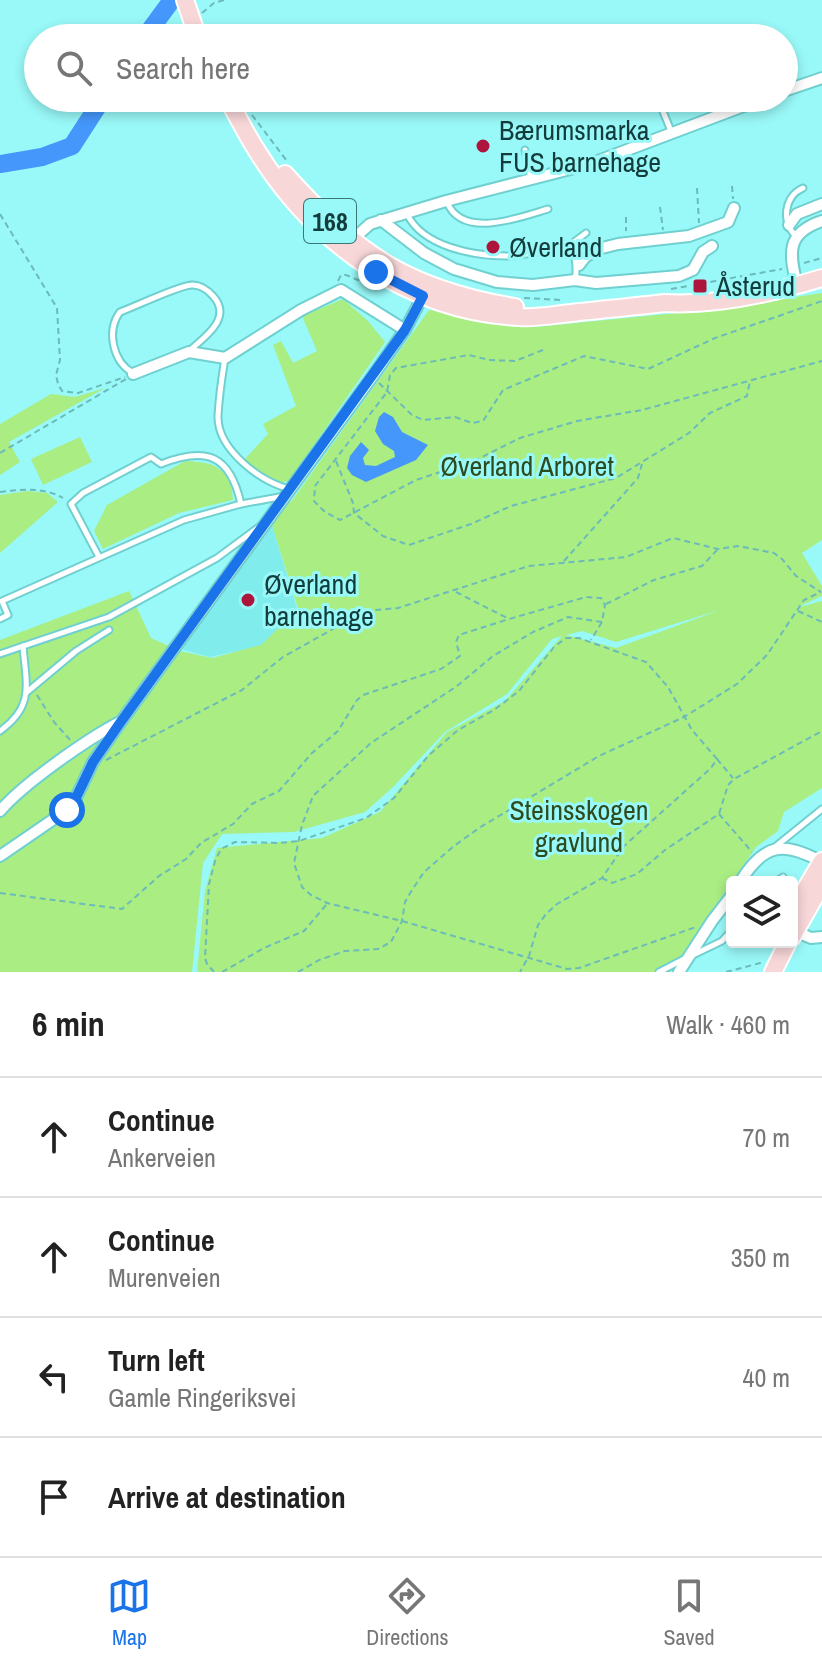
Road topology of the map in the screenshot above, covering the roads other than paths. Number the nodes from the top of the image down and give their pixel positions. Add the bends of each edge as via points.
1 (822, 78) edge
2 (798, 86) edge
3 (236, 112) edge
4 (663, 112) edge
5 (725, 112) edge
6 (671, 131) junction
7 (525, 150) dead end
8 (532, 180) junction
9 (803, 188) dead end
10 (446, 201) junction
11 (822, 204) edge
12 (734, 208) road end
13 (548, 209) dead end
14 (406, 213) junction
15 (381, 220) junction
16 (822, 221) edge
17 (789, 225) junction
18 (586, 233) dead end
19 (797, 236) junction
20 (347, 245) junction
21 (712, 246) dead end
22 (557, 247) dead end
23 (579, 265) junction
24 (822, 269) edge
25 (822, 278) edge
26 (575, 280) junction
27 (796, 280) junction
28 (426, 290) junction
29 (405, 330) junction
30 (189, 352) junction
31 (225, 358) junction
32 (133, 374) joint
33 (289, 493) junction
34 (241, 504) junction
35 (269, 520) junction
36 (99, 557) junction
37 (0, 619) edge
38 (109, 630) dead end
39 (23, 646) junction
40 (0, 654) edge
41 (30, 689) junction
42 (120, 723) junction
43 (0, 731) edge
44 (822, 809) edge
45 (0, 811) edge
46 (774, 848) junction
47 (0, 856) edge
48 (822, 862) edge
49 (745, 876) edge
50 (822, 884) edge
51 (726, 903) edge
52 (798, 908) edge
53 (798, 924) edge
54 (726, 937) edge
55 (822, 937) edge
56 (798, 940) edge
57 (690, 956) junction
58 (659, 972) edge
59 (679, 972) edge

1 - 2 street
3 - 20 main road, 168 via 255,149 297,204
4 - 6 lane
5 - 6 street
6 - 8 street via 590,164
7 - 8 lane
8 - 10 street
9 - 17 lane via 789,201
10 - 13 lane via 460,217 482,223
10 - 14 street
11 - 17 street via 797,214
12 - 23 street via 728,222 701,233 598,249
14 - 15 street
14 - 22 lane via 421,232 453,248 510,256
15 - 20 street
15 - 26 street via 424,253 474,276 533,285
16 - 19 street
17 - 19 lane
18 - 23 lane via 574,242
19 - 27 street via 791,252
20 - 28 main road, 168 via 376,272
21 - 26 street via 693,270 679,276
23 - 26 lane
24 - 27 main road, 168
25 - 27 main road, 168
27 - 28 main road, 168 via 720,300 560,314
28 - 29 street
29 - 31 street via 341,290
29 - 33 street
30 - 31 street
30 - 32 street
30 - 32 lane via 221,315 213,296 191,285 120,312 114,320 114,349 123,368
31 - 33 lane via 218,417 229,446 240,461
33 - 34 lane
33 - 35 street
34 - 36 lane via 184,520
34 - 36 lane via 227,467 209,456 189,455 161,464 151,457 71,504
35 - 39 lane via 217,558 109,617
35 - 42 street
36 - 37 lane via 2,601 8,615
38 - 41 lane
39 - 40 lane
39 - 41 lane
41 - 43 lane via 20,714
42 - 45 street
42 - 47 street via 67,810
44 - 46 lane
46 - 48 street via 797,849
46 - 49 street
48 - 52 main road
50 - 53 main road
51 - 57 street
54 - 57 lane
55 - 56 street
57 - 58 lane
57 - 59 street

